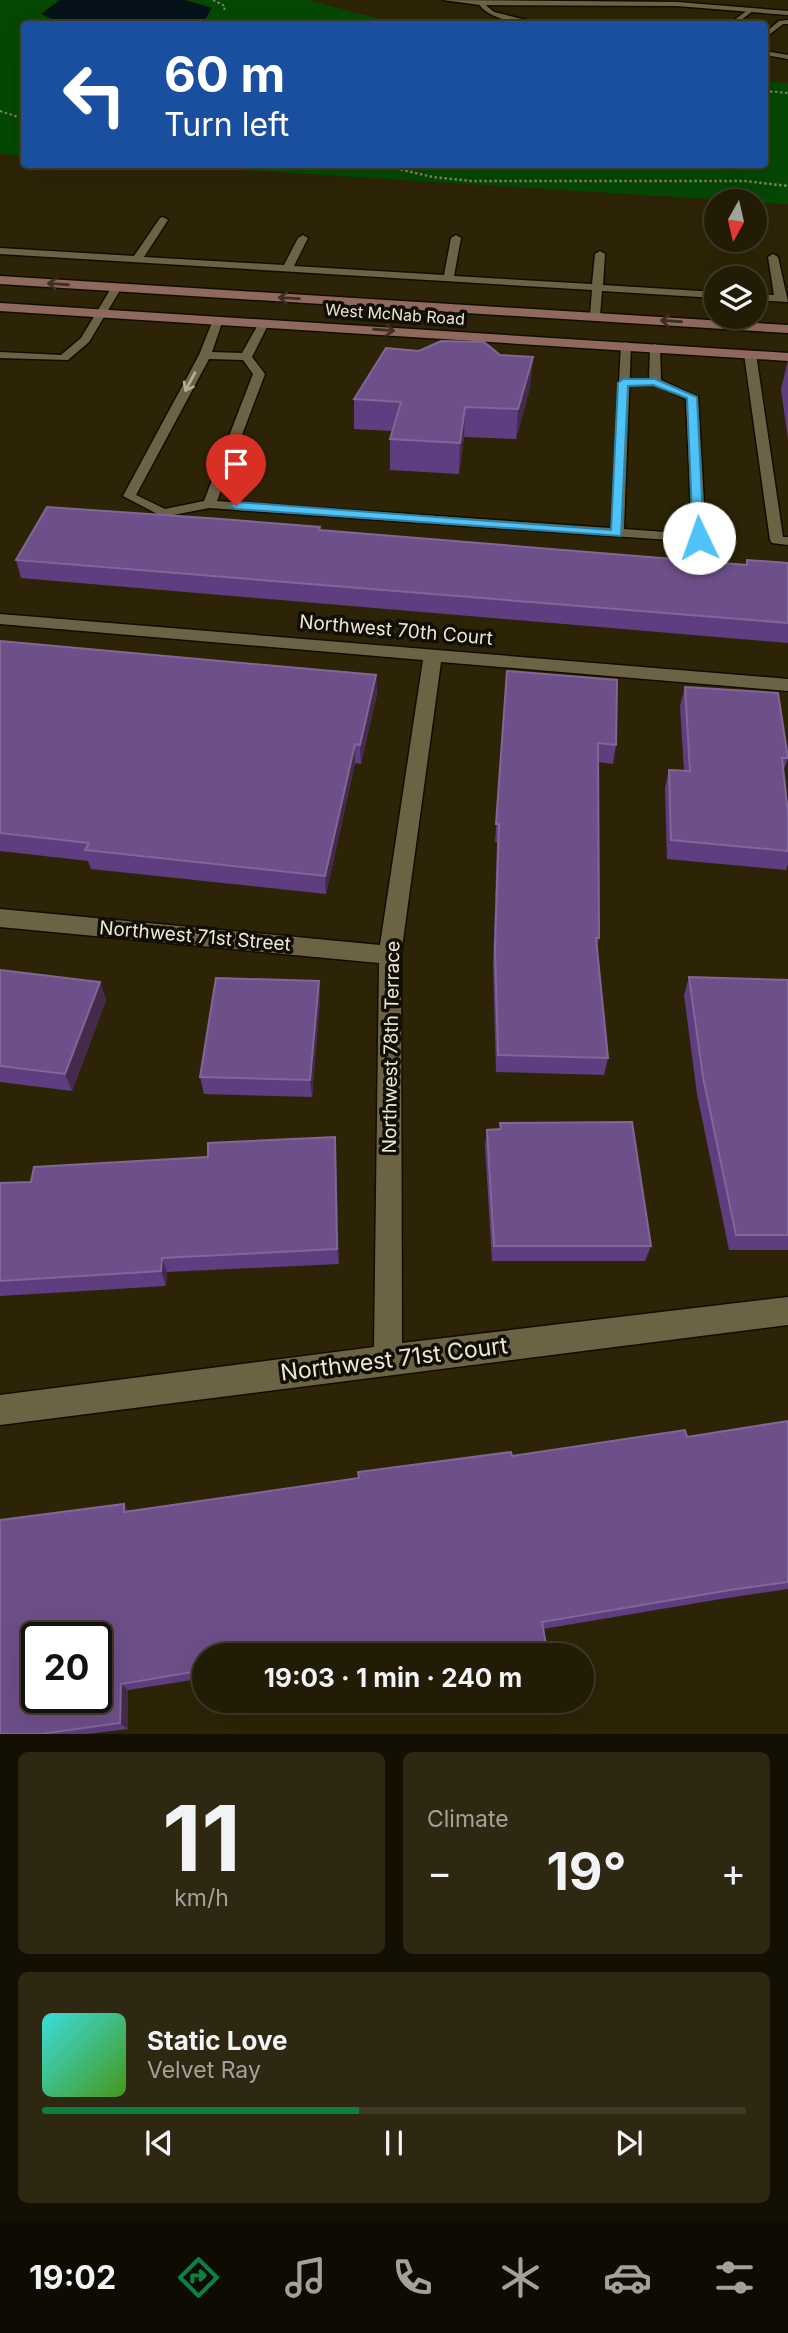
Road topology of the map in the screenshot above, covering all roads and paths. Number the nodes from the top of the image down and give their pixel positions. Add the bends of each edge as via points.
1 (213, 0) edge
2 (447, 0) edge
3 (486, 2) edge
4 (676, 2) edge
5 (751, 10) junction
6 (225, 11) dead end
7 (788, 13) edge
8 (515, 21) edge
9 (736, 21) edge
10 (788, 22) edge
11 (768, 33) edge
12 (768, 54) edge
13 (788, 57) edge
14 (768, 91) edge
15 (788, 93) edge
16 (0, 111) edge
17 (21, 117) edge
18 (394, 168) edge
19 (788, 186) edge
20 (163, 220) dead end
21 (303, 238) dead end
22 (456, 238) dead end
23 (0, 251) edge
24 (600, 254) dead end
25 (773, 257) dead end
26 (137, 260) junction
27 (287, 269) junction
28 (448, 279) junction
29 (0, 280) edge
30 (117, 288) junction
31 (596, 288) junction
32 (704, 294) edge
33 (784, 298) edge
34 (0, 307) edge
35 (102, 313) junction
36 (595, 316) junction
37 (218, 320) junction
38 (264, 323) junction
39 (788, 329) edge
40 (442, 334) junction
41 (626, 345) junction
42 (655, 347) junction
43 (750, 354) junction
44 (0, 355) edge
45 (205, 355) junction
46 (788, 356) edge
47 (246, 357) junction
48 (639, 382) junction
49 (209, 504) junction
50 (617, 534) junction
51 (788, 541) edge
52 (0, 620) edge
53 (433, 653) junction
54 (788, 685) edge
55 (0, 918) edge
56 (390, 955) junction
57 (788, 1311) edge
58 (388, 1359) junction
59 (0, 1410) edge

1 - 6 path via 225,6
2 - 3 street
3 - 4 street
3 - 8 lane via 492,13
4 - 5 street
5 - 7 street
5 - 9 lane
10 - 11 lane
12 - 13 lane
14 - 15 path
16 - 17 path
18 - 19 path via 471,181 745,181
20 - 26 lane
21 - 27 lane
22 - 28 lane
23 - 26 lane
24 - 31 lane
25 - 33 lane
26 - 27 lane
27 - 28 lane
28 - 31 lane
30 -> 29 main road, West McNab Road
30 - 35 lane
36 -> 30 main road, West McNab Road
31 - 32 lane
31 - 36 lane
34 - 35 main road, West McNab Road
35 - 37 main road, West McNab Road
35 - 44 lane via 85,340 64,358
39 -> 36 main road, West McNab Road
36 - 40 main road via 591,328 581,332 480,325
37 - 38 main road, West McNab Road
37 - 45 lane
38 -> 40 main road, West McNab Road
38 - 47 lane
40 - 41 main road, West McNab Road
41 - 42 main road, West McNab Road
41 - 48 lane
42 - 43 main road, West McNab Road
42 - 48 lane
43 - 46 main road, West McNab Road
43 - 51 lane via 777,540
45 - 47 lane
45 -> 49 lane via 129,496 163,513
47 - 49 lane via 259,374
48 - 50 lane
48 - 50 lane via 692,397 699,538
49 - 50 lane
52 - 53 street, Northwest 70th Court
53 - 54 street, Northwest 70th Court
53 - 56 street, Northwest 78th Terrace
55 - 56 street, Northwest 71st Street
56 - 58 street, Northwest 78th Terrace
57 - 58 street, Northwest 71st Court
58 - 59 street, Northwest 71st Court

